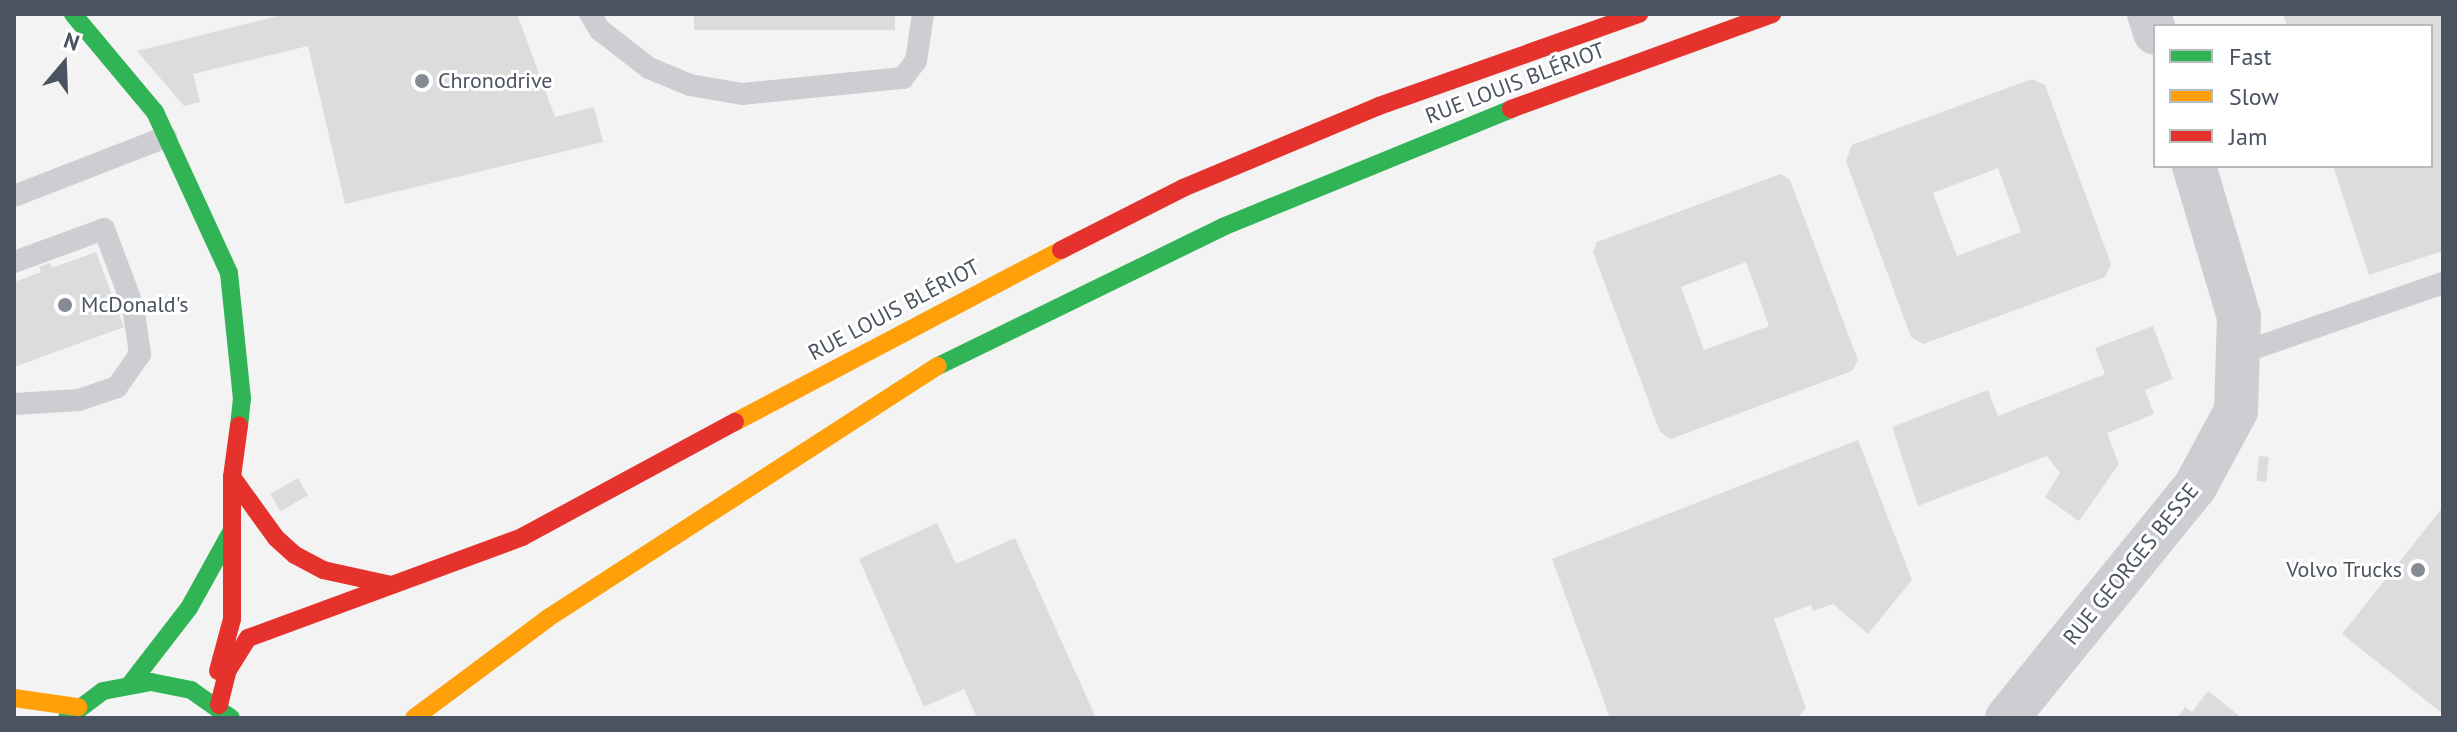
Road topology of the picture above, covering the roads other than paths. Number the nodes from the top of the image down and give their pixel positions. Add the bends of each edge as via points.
1 (73, 14) edge
2 (923, 14) edge
3 (1639, 14) edge
4 (1772, 14) edge
5 (596, 19) edge
6 (166, 137) junction
7 (2195, 168) edge
8 (14, 196) edge
9 (14, 262) edge
10 (2443, 283) edge
11 (2238, 354) junction
12 (14, 404) edge
13 (232, 477) junction
14 (233, 529) junction
15 (391, 585) junction
16 (131, 683) junction
17 (14, 698) edge
18 (220, 708) edge
19 (72, 712) edge
20 (414, 718) edge
21 (2007, 718) edge

1 - 6 main road via 155,112
2 - 5 lane via 916,61 903,78 742,94 690,85 649,68
3 - 15 main road, RUE LOUIS BLÉRIOT via 1379,106 1183,188 934,314 522,537
4 - 20 main road, RUE LOUIS BLÉRIOT via 1491,116 1240,220 958,353 548,618
6 - 8 lane
6 - 13 main road via 229,273 242,398
7 - 11 street, RUE GEORGES BESSE via 2239,317
9 - 12 lane via 104,229 133,306 140,354 117,387 79,400
10 - 11 lane
11 - 21 street, RUE GEORGES BESSE via 2236,411 2195,487
13 - 14 main road
13 - 15 main road via 276,538 295,555 323,570
14 - 16 main road via 189,608
14 - 18 main road via 232,619
15 - 18 main road, RUE LOUIS BLÉRIOT via 248,638 228,670
16 - 18 main road via 172,684
16 - 19 main road
17 - 19 main road

